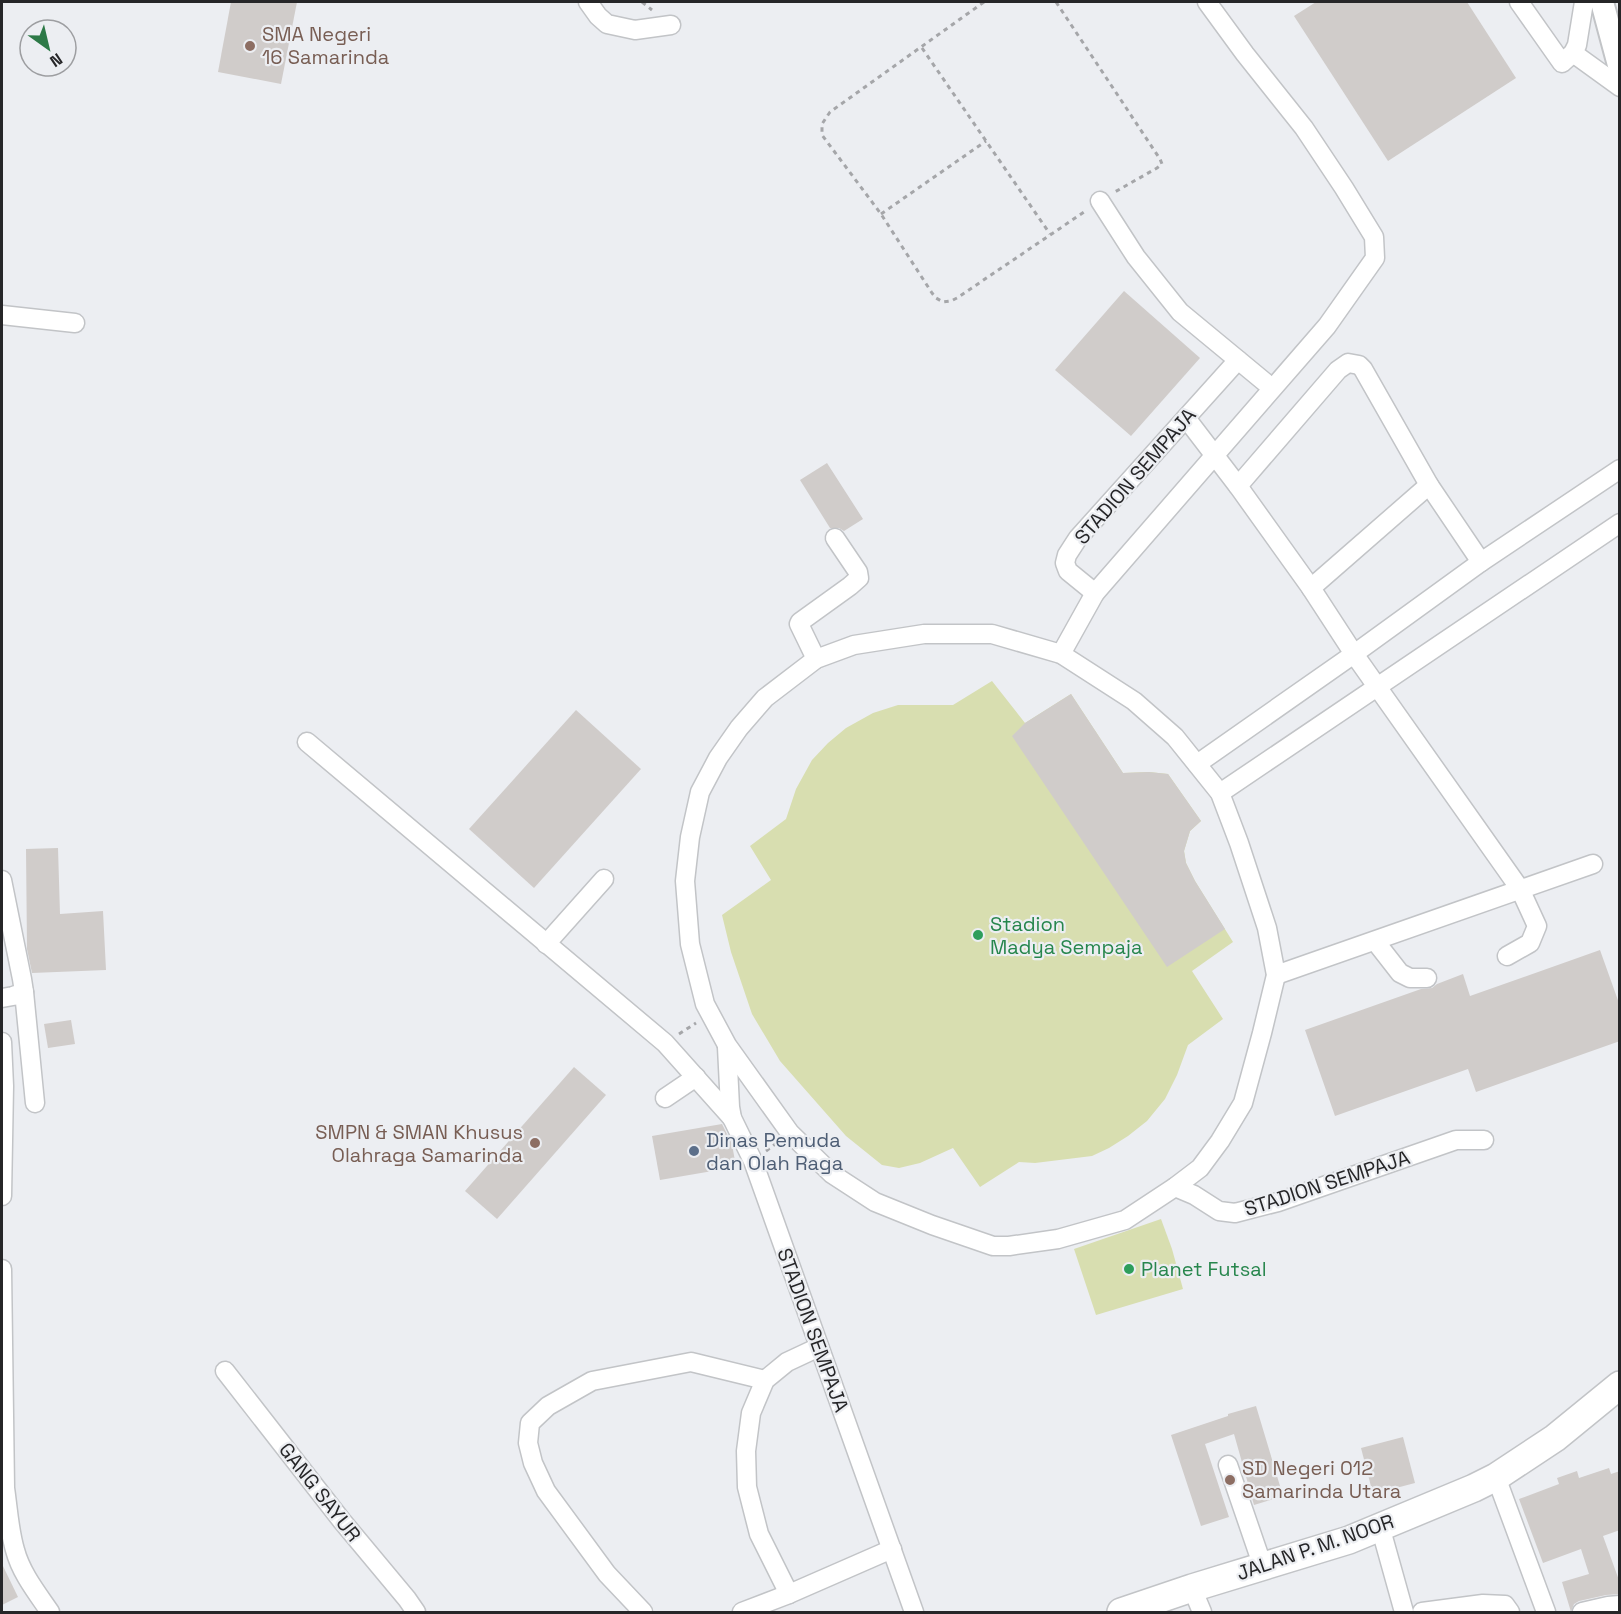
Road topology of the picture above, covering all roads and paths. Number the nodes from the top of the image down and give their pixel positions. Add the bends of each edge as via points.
1 (588, 2) edge
2 (984, 2) edge
3 (1056, 2) edge
4 (1207, 2) edge
5 (1520, 2) edge
6 (1584, 2) edge
7 (1602, 2) edge
8 (671, 25) dead end
9 (922, 47) junction
10 (1573, 53) junction
11 (1620, 69) edge
12 (1620, 87) edge
13 (986, 141) junction
14 (1100, 201) junction
15 (881, 214) junction
16 (1050, 234) junction
17 (2, 315) edge
18 (75, 323) dead end
19 (1238, 360) junction
20 (1272, 388) junction
21 (1186, 418) junction
22 (1215, 456) junction
23 (1620, 469) edge
24 (1429, 485) junction
25 (1238, 486) junction
26 (1620, 523) edge
27 (835, 538) dead end
28 (1481, 562) junction
29 (1311, 588) junction
30 (1095, 593) junction
31 (1060, 654) junction
32 (1354, 654) junction
33 (816, 659) junction
34 (1377, 687) junction
35 (307, 742) dead end
36 (1197, 764) junction
37 (1220, 793) junction
38 (1593, 864) dead end
39 (604, 879) dead end
40 (2, 880) edge
41 (1520, 889) junction
42 (1375, 941) junction
43 (546, 944) junction
44 (1507, 956) dead end
45 (1276, 975) junction
46 (1427, 978) dead end
47 (24, 992) junction
48 (2, 998) edge
49 (710, 1014) junction
50 (2, 1042) edge
51 (665, 1043) junction
52 (727, 1045) junction
53 (3, 1072) edge
54 (696, 1077) junction
55 (665, 1098) dead end
56 (35, 1103) dead end
57 (732, 1118) junction
58 (790, 1133) junction
59 (1484, 1140) dead end
60 (753, 1161) junction
61 (1175, 1187) junction
62 (2, 1196) edge
63 (2, 1269) edge
64 (2, 1333) edge
65 (819, 1347) junction
66 (225, 1371) dead end
67 (765, 1380) junction
68 (1620, 1385) edge
69 (1228, 1465) dead end
70 (1496, 1477) junction
71 (1380, 1526) junction
72 (892, 1550) junction
73 (8, 1554) edge
74 (1263, 1567) junction
75 (789, 1594) junction
76 (1197, 1600) edge
77 (1620, 1605) edge
78 (50, 1612) edge
79 (416, 1612) edge
80 (643, 1612) edge
81 (742, 1612) edge
82 (914, 1612) edge
83 (1121, 1612) edge
84 (1404, 1612) edge
85 (1422, 1612) edge
86 (1510, 1612) edge
87 (1545, 1612) edge
88 (1582, 1612) edge

1 - 8 street via 607,24 635,30
2 - 9 path
3 - 14 path via 1162,164
4 - 20 street via 1304,128 1374,237 1375,258 1327,326
5 - 10 street via 1562,63
6 - 10 street
7 - 11 main road
9 - 13 path
9 - 15 path via 830,112 822,124 822,135
10 - 12 street
13 - 15 path
13 - 16 path
14 - 16 path
14 - 19 street via 1136,257 1180,312
15 - 16 path via 932,293 943,302 957,298
17 - 18 street
19 - 20 street
19 - 21 street, STADION SEMPAJA
20 - 22 street
21 - 22 street
21 - 30 street, STADION SEMPAJA via 1067,555 1068,571
22 - 25 street
22 - 30 street
23 - 28 street
24 - 25 street via 1363,369 1348,363
24 - 28 street
24 - 29 street
25 - 29 street
26 - 34 street
27 - 33 street via 859,578 800,622
28 - 32 street
29 - 32 street
30 - 31 street
31 - 33 street, STADION SEMPAJA via 992,634 924,634 854,645
31 - 36 street, STADION SEMPAJA via 1134,701 1175,737
32 - 34 street
32 - 36 street
33 - 49 street, STADION SEMPAJA via 765,698 718,758 700,792 685,881 690,944
34 - 37 street
34 - 41 street
35 - 43 street
36 - 37 street, STADION SEMPAJA
37 - 45 street, STADION SEMPAJA via 1267,928
38 - 41 street
39 - 43 street
40 - 47 street
41 - 42 street
41 - 44 street via 1537,926 1530,943
42 - 45 street
42 - 46 street via 1400,973 1410,978
43 - 51 street
45 - 61 street, STADION SEMPAJA via 1243,1103 1200,1168
47 - 48 street
47 - 56 street
49 - 51 path
49 - 52 street, STADION SEMPAJA
50 - 53 street
51 - 54 street
52 - 57 street, STADION SEMPAJA
52 - 58 street, STADION SEMPAJA
53 - 62 street
54 - 55 street
54 - 57 street
57 - 60 street, STADION SEMPAJA
58 - 60 path
58 - 61 street, STADION SEMPAJA via 832,1174 875,1202 993,1246 1058,1239 1125,1220
59 - 61 street, STADION SEMPAJA via 1456,1140 1278,1202 1235,1213 1218,1210
60 - 65 street, STADION SEMPAJA
63 - 64 street
64 - 73 street
65 - 67 street via 787,1362
65 - 72 street, STADION SEMPAJA
66 - 79 street, GANG SAYUR
67 - 75 street via 751,1413 747,1486 759,1534
67 - 80 street via 691,1362 592,1381 548,1406 531,1423 528,1443 532,1463 546,1491 607,1574
68 - 70 highway, JALAN P. M. NOOR via 1555,1438
69 - 74 street
70 - 71 highway, JALAN P. M. NOOR
70 - 87 street
71 - 74 highway, JALAN P. M. NOOR
71 - 84 street
72 - 75 street
72 - 82 street, STADION SEMPAJA
73 - 78 street
74 - 76 highway, JALAN P. M. NOOR
75 - 81 street
76 - 83 highway, JALAN P. M. NOOR
77 - 88 street
85 - 86 street via 1483,1604 1504,1605

